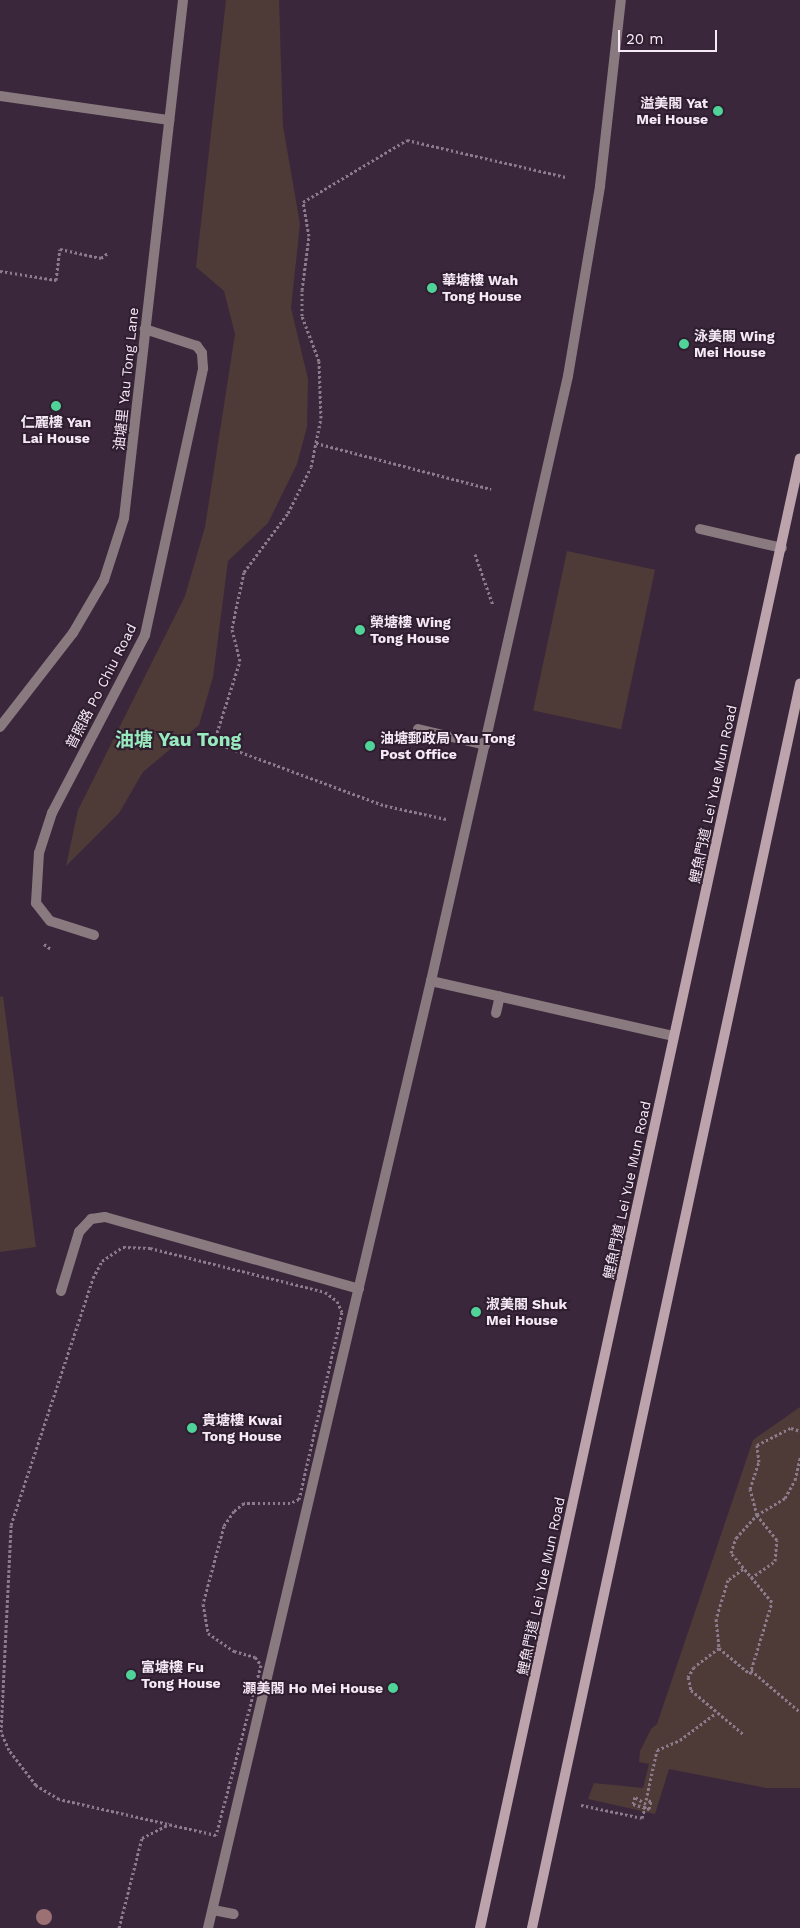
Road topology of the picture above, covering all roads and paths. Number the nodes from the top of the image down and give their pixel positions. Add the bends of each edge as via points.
1 (183, 0) edge
2 (621, 0) edge
3 (0, 96) edge
4 (169, 120) junction
5 (566, 177) dead end
6 (108, 253) dead end
7 (0, 271) edge
8 (145, 328) junction
9 (316, 443) junction
10 (800, 458) edge
11 (491, 489) dead end
12 (700, 529) dead end
13 (782, 548) junction
14 (800, 684) edge
15 (0, 727) edge
16 (418, 729) dead end
17 (485, 745) junction
18 (455, 821) dead end
19 (94, 935) dead end
20 (431, 981) junction
21 (500, 996) junction
22 (496, 1013) dead end
23 (674, 1036) junction
24 (359, 1288) junction
25 (61, 1291) dead end
26 (800, 1431) edge
27 (800, 1458) edge
28 (757, 1516) junction
29 (744, 1569) junction
30 (751, 1578) junction
31 (719, 1648) junction
32 (751, 1670) junction
33 (800, 1712) edge
34 (716, 1713) junction
35 (743, 1734) dead end
36 (578, 1804) dead end
37 (170, 1824) junction
38 (213, 1910) junction
39 (234, 1914) dead end
40 (119, 1928) edge
41 (208, 1928) edge
42 (480, 1928) edge
43 (532, 1928) edge

1 - 4 street, 油塘里 Yau Tong Lane
2 - 17 street via 600,186 568,376
3 - 4 street
4 - 8 street, 油塘里 Yau Tong Lane
5 - 9 path via 408,140 303,202 309,236 302,316 318,361 321,418
6 - 7 path via 101,258 60,249 56,280
8 - 15 street, 油塘里 Yau Tong Lane via 124,518 104,580 73,633
8 - 19 street, 普照路 Po Chiu Road via 197,346 202,353 203,368 144,635 50,819 40,853 36,904 50,921
9 - 11 path
9 - 18 path via 311,467 288,512 244,572 232,628 240,661 214,742 383,805
10 - 13 main road, 鯉魚門道 Lei Yue Mun Road
12 - 13 street
13 - 23 main road, 鯉魚門道 Lei Yue Mun Road
14 - 43 main road
16 - 17 street
17 - 20 street
20 - 21 street
20 - 24 street
21 - 22 street
21 - 23 street
23 - 42 main road, 鯉魚門道 Lei Yue Mun Road
24 - 25 street via 105,1217 91,1219 78,1232
24 - 38 street
26 - 28 path via 791,1428 757,1445 760,1462 750,1489
27 - 28 path via 795,1480 785,1498
28 - 29 path via 736,1538 731,1553
28 - 30 path via 778,1540 775,1561
29 - 30 path
29 - 31 path via 728,1580 716,1618
30 - 32 path via 772,1602
31 - 32 path via 750,1674
31 - 34 path via 709,1653 688,1677 695,1697
32 - 33 path
34 - 35 path
34 - 36 path via 680,1740 658,1750 646,1800 651,1802 649,1809 633,1804 635,1797 646,1804 642,1818
37 - 37 path via 216,1835 261,1665 255,1657 234,1651 208,1633 203,1604 224,1526 234,1511 244,1503 290,1503 299,1499 342,1312 337,1301 325,1292 150,1248 123,1247 102,1261 93,1278 11,1525 1,1732 9,1750 36,1785 59,1799
37 - 40 path via 142,1838
38 - 39 street
38 - 41 street

